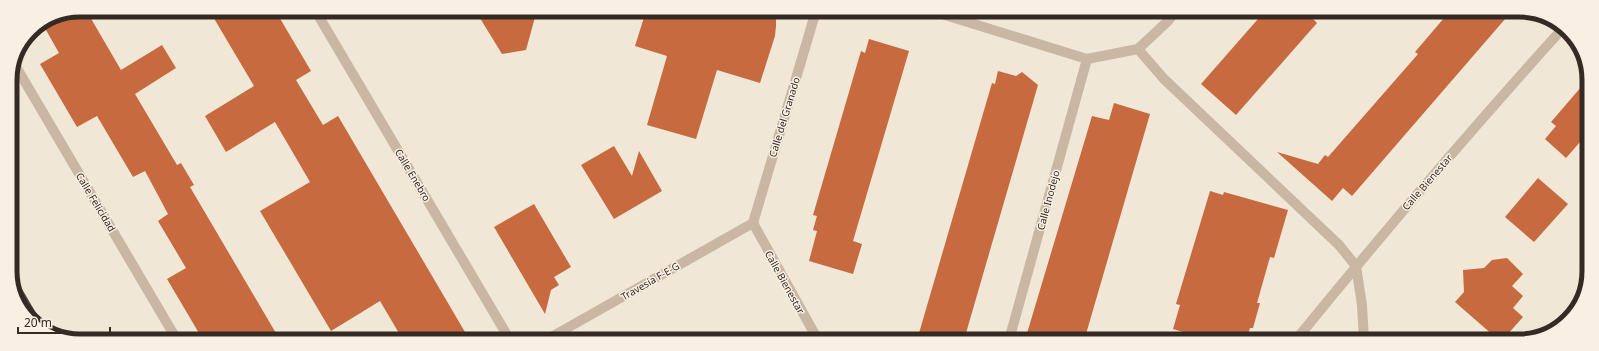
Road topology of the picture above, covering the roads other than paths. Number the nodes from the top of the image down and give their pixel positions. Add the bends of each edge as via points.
1 (319, 17) edge
2 (814, 17) edge
3 (951, 17) edge
4 (1171, 17) edge
5 (1559, 32) edge
6 (1138, 49) junction
7 (1087, 59) junction
8 (18, 70) edge
9 (753, 223) junction
10 (1356, 266) junction
11 (173, 334) edge
12 (506, 334) edge
13 (557, 334) edge
14 (815, 334) edge
15 (1011, 334) edge
16 (1301, 334) edge
17 (1364, 334) edge

1 - 12 street, Calle Enebro
2 - 9 street, Calle del Granado
3 - 7 street
4 - 6 street
5 - 10 street, Calle Bienestar
6 - 7 street
6 - 10 street via 1164,79 1339,245
7 - 15 street, Calle Inodejo
8 - 11 street, Calle Felicidad
9 - 13 street, Travesía F-E-G
9 - 14 street, Calle Bienestar
10 - 16 street, Calle Bienestar
10 - 17 street

